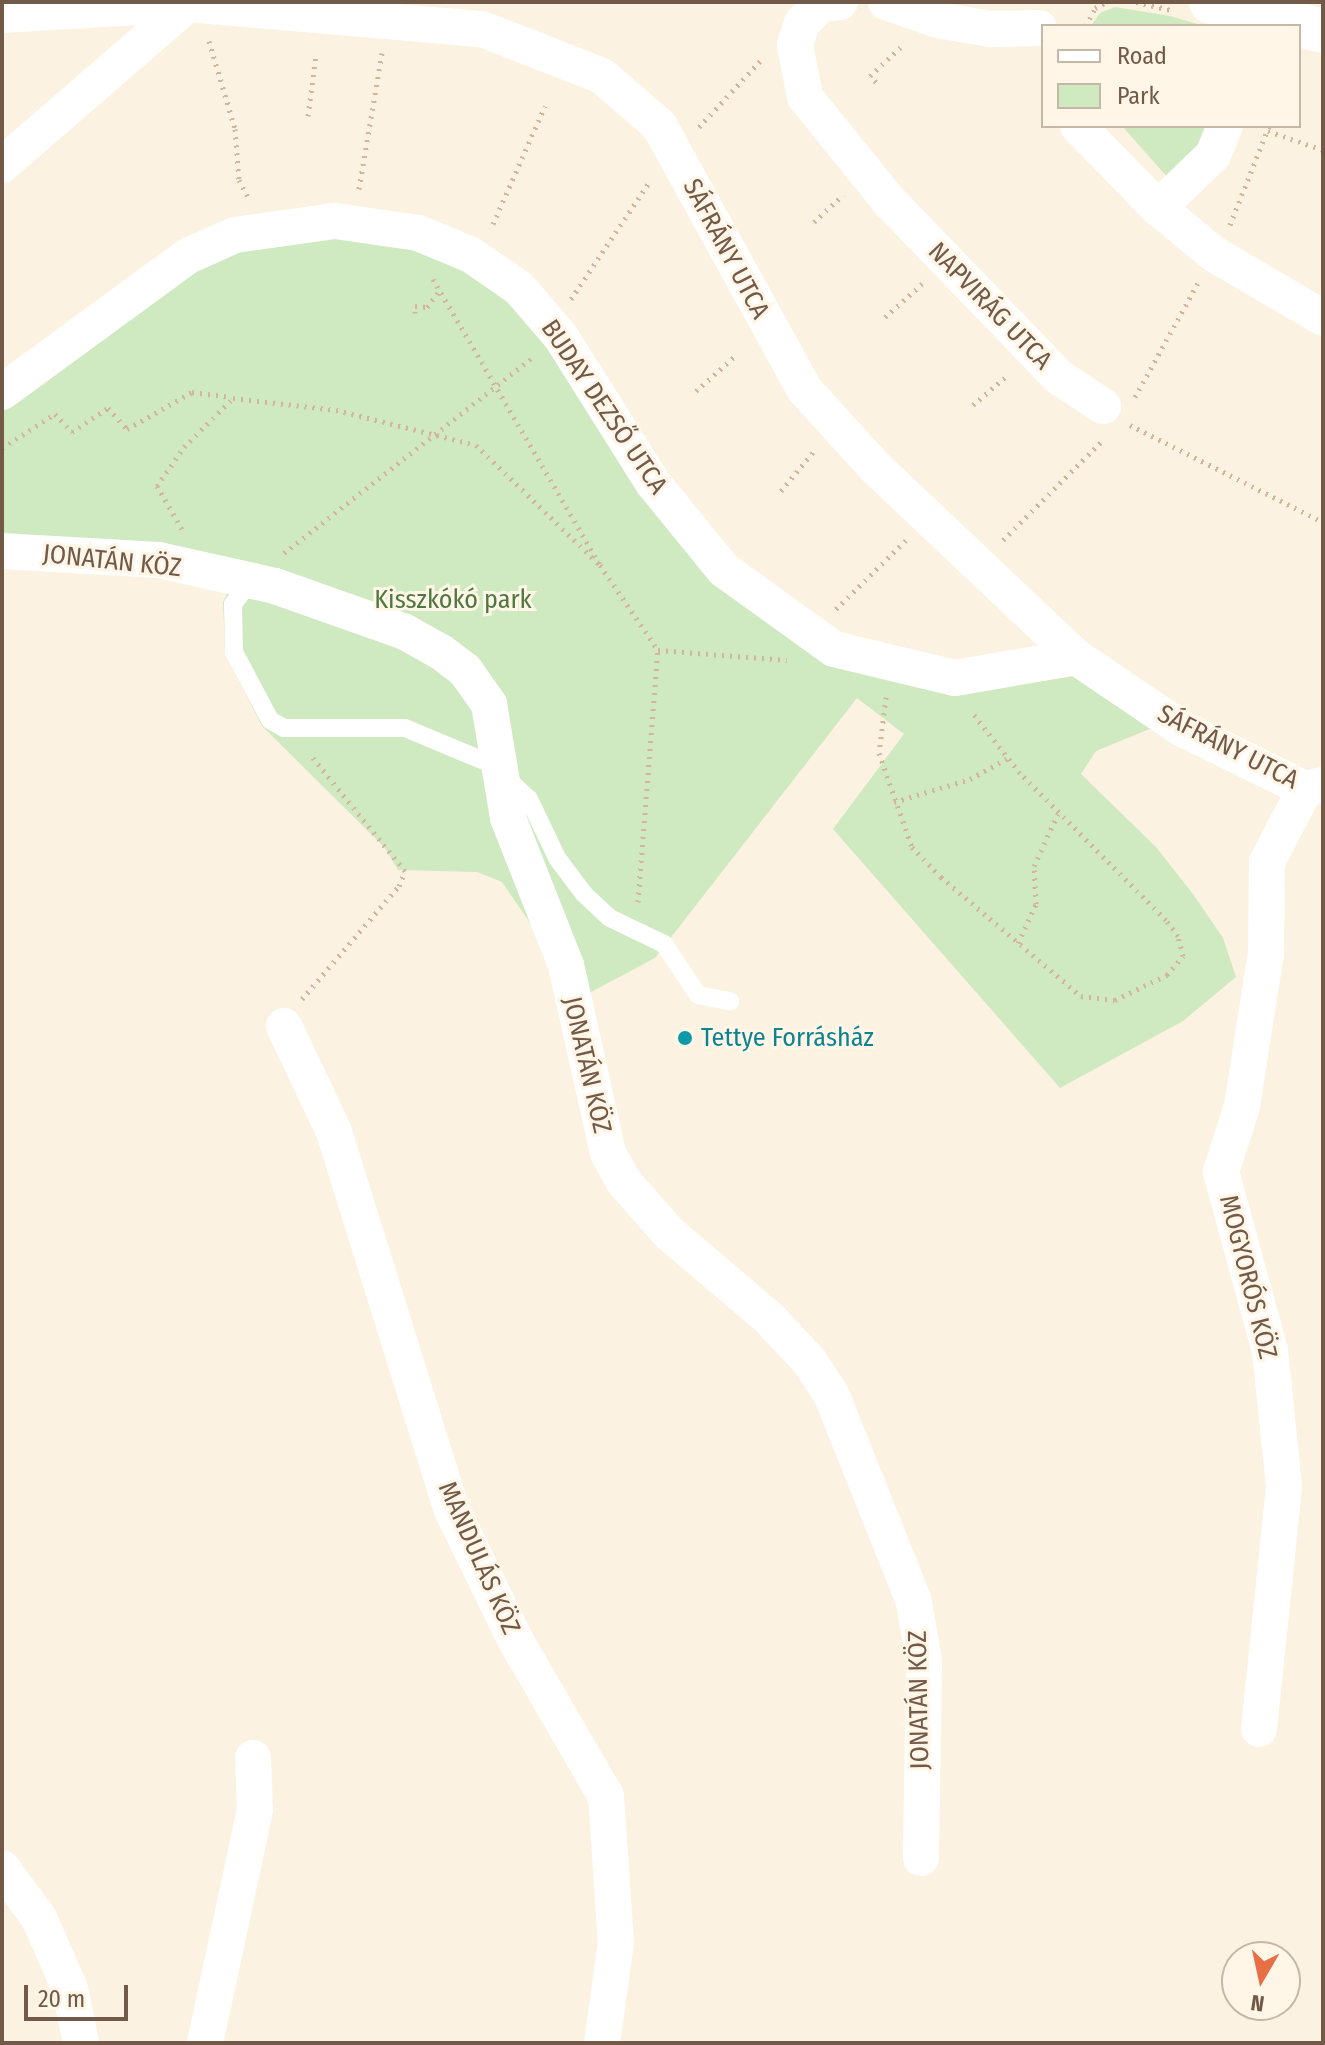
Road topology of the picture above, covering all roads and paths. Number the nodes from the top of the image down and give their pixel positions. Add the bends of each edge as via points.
1 (840, 2) edge
2 (886, 2) edge
3 (1107, 2) edge
4 (188, 4) edge
5 (1233, 13) edge
6 (2, 15) edge
7 (931, 18) junction
8 (388, 21) junction
9 (1087, 24) edge
10 (1288, 24) edge
11 (1041, 25) edge
12 (1301, 27) edge
13 (1323, 31) edge
14 (316, 55) dead end
15 (876, 82) dead end
16 (545, 106) dead end
17 (308, 116) dead end
18 (1080, 128) edge
19 (1224, 128) edge
20 (1268, 131) dead end
21 (1323, 150) edge
22 (2, 165) edge
23 (844, 195) dead end
24 (1158, 208) junction
25 (814, 222) dead end
26 (353, 223) junction
27 (493, 224) dead end
28 (265, 229) junction
29 (412, 232) junction
30 (923, 283) dead end
31 (441, 289) junction
32 (415, 313) dead end
33 (885, 317) dead end
34 (1323, 318) edge
35 (561, 337) junction
36 (735, 356) dead end
37 (1010, 373) dead end
38 (496, 382) junction
39 (696, 391) dead end
40 (2, 392) edge
41 (233, 398) junction
42 (973, 405) dead end
43 (1103, 406) joint
44 (431, 434) junction
45 (2, 448) edge
46 (815, 450) dead end
47 (781, 491) dead end
48 (929, 517) junction
49 (1323, 522) edge
50 (2, 551) edge
51 (600, 565) junction
52 (234, 577) junction
53 (823, 641) junction
54 (658, 650) junction
55 (1076, 657) junction
56 (892, 664) junction
57 (955, 678) junction
58 (300, 729) junction
59 (1008, 758) junction
60 (501, 771) junction
61 (1314, 787) edge
62 (894, 802) junction
63 (1058, 814) junction
64 (635, 931) junction
65 (1018, 943) junction
66 (730, 1001) dead end
67 (291, 1016) joint
68 (1259, 1729) dead end
69 (253, 1758) dead end
70 (921, 1858) dead end
71 (2, 1868) edge
72 (81, 2043) edge
73 (205, 2043) edge
74 (602, 2043) edge

1 - 43 street, NAPVIRÁG UTCA via 821,4 802,23 795,45 805,97 889,201 1059,377
2 - 7 street
3 - 9 path via 1095,8
4 - 6 street, SÁFRÁNY UTCA
4 - 8 street, SÁFRÁNY UTCA
4 - 22 street
4 - 28 path via 216,51 235,129 239,180
5 - 10 street
7 - 11 street via 990,29
7 - 15 path via 870,76
8 - 26 path
8 - 48 street, SÁFRÁNY UTCA via 482,29 528,45 602,76 659,125 804,389
12 - 13 street
14 - 17 path
16 - 27 path
18 - 24 street
19 - 24 street via 1213,155
20 - 21 path
23 - 25 path
24 - 34 street via 1214,254
26 - 28 street, BUDAY DEZSŐ UTCA
26 - 29 street, BUDAY DEZSŐ UTCA
28 - 40 street, BUDAY DEZSŐ UTCA via 235,235 188,256
29 - 31 path via 412,252
29 - 35 street, BUDAY DEZSŐ UTCA via 471,255 519,288
30 - 33 path
31 - 32 path via 427,307 415,306
31 - 38 path
35 - 38 path
35 - 53 street, BUDAY DEZSŐ UTCA via 653,483 724,570
36 - 39 path
37 - 42 path
38 - 44 path
38 - 51 path
41 - 44 path via 336,410
41 - 45 path via 192,392 127,429 108,408 72,432 55,414
41 - 52 path via 184,447 157,486 176,522
43 - 49 path via 1138,430
44 - 51 path via 476,445
44 - 52 path
46 - 47 path
48 - 53 path
48 - 55 street, SÁFRÁNY UTCA
50 - 52 street, JONATÁN KÖZ via 159,560
51 - 54 path
52 - 58 lane via 234,652 270,720
52 - 60 street, JONATÁN KÖZ via 405,632 441,652 465,670 489,704
53 - 54 path via 829,655 780,661
53 - 56 street, BUDAY DEZSŐ UTCA
54 - 64 path
55 - 57 street, BUDAY DEZSŐ UTCA
55 - 61 street, SÁFRÁNY UTCA via 1181,728
56 - 57 street, BUDAY DEZSŐ UTCA
56 - 62 path via 879,753
57 - 59 path via 974,717
58 - 60 lane via 405,728
58 - 67 path via 317,765 405,871 399,886
59 - 62 path via 970,779
59 - 63 path
60 - 64 lane via 529,799 557,858 584,894 610,918
60 - 70 street, JONATÁN KÖZ via 516,841 566,965 608,1153 624,1182 669,1233 769,1318 810,1362 831,1394 897,1559 922,1637
61 - 68 street, MOGYORÓS KÖZ via 1267,862 1266,953 1242,1106 1221,1172 1270,1351 1284,1486
62 - 65 path via 912,847
63 - 65 path via 1034,866 1036,904
63 - 65 path via 1166,920 1178,936 1183,956 1144,990 1115,1000 1096,999 1081,996
64 - 66 lane via 664,944 698,995
67 - 74 street, MANDULÁS KÖZ via 334,1132 451,1508 516,1641 606,1796 616,1942
69 - 73 street via 255,1810
71 - 72 street via 39,1918 70,1989

